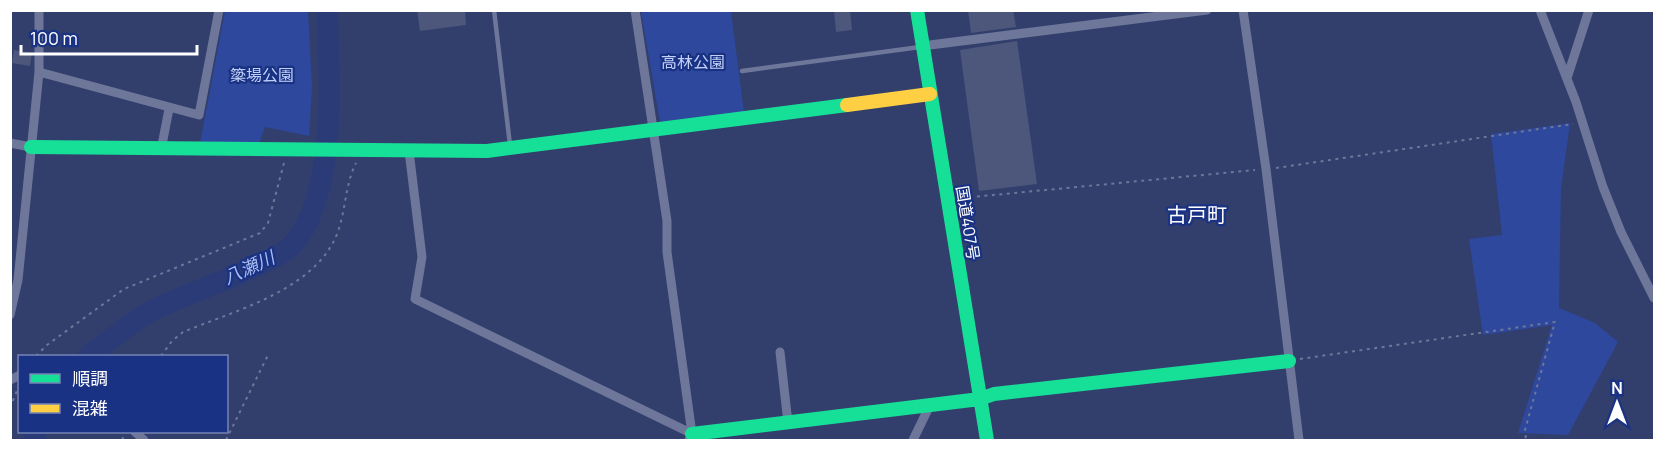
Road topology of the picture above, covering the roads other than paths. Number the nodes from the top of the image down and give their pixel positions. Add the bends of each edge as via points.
1 (39, 10) edge
2 (219, 10) edge
3 (494, 10) edge
4 (635, 10) edge
5 (916, 10) edge
6 (1207, 10) edge
7 (1243, 10) edge
8 (1540, 10) edge
9 (1589, 10) edge
10 (922, 46) junction
11 (742, 71) dead end
12 (39, 72) junction
13 (1567, 78) junction
14 (930, 94) junction
15 (169, 109) junction
16 (654, 128) junction
17 (10, 144) edge
18 (31, 147) junction
19 (511, 147) junction
20 (161, 150) junction
21 (410, 151) junction
22 (1654, 298) edge
23 (10, 315) edge
24 (780, 352) dead end
25 (1289, 361) junction
26 (980, 399) junction
27 (931, 403) junction
28 (788, 423) junction
29 (690, 437) edge
30 (705, 441) edge
31 (913, 441) edge
32 (987, 441) edge
33 (1299, 441) edge

1 - 12 street
2 - 15 street via 199,116
3 - 19 lane
4 - 16 street
5 - 10 main road, 国道407号
6 - 10 street
7 - 25 street
8 - 13 street
9 - 13 street
10 - 11 lane
10 - 14 main road, 国道407号
12 - 15 street
12 - 18 street
13 - 22 street via 1618,223
14 - 16 main road
14 - 26 main road, 国道407号
15 - 20 street
16 - 19 main road
16 - 29 street
17 - 18 street
18 - 20 main road
18 - 23 street via 18,280
19 - 21 main road via 463,152
20 - 21 main road
21 - 29 street via 422,257 415,299
24 - 28 street
25 - 26 main road via 994,394
25 - 33 street
26 - 27 main road
26 - 32 main road, 国道407号
27 - 28 main road
27 - 31 street
28 - 29 main road
29 - 30 street

